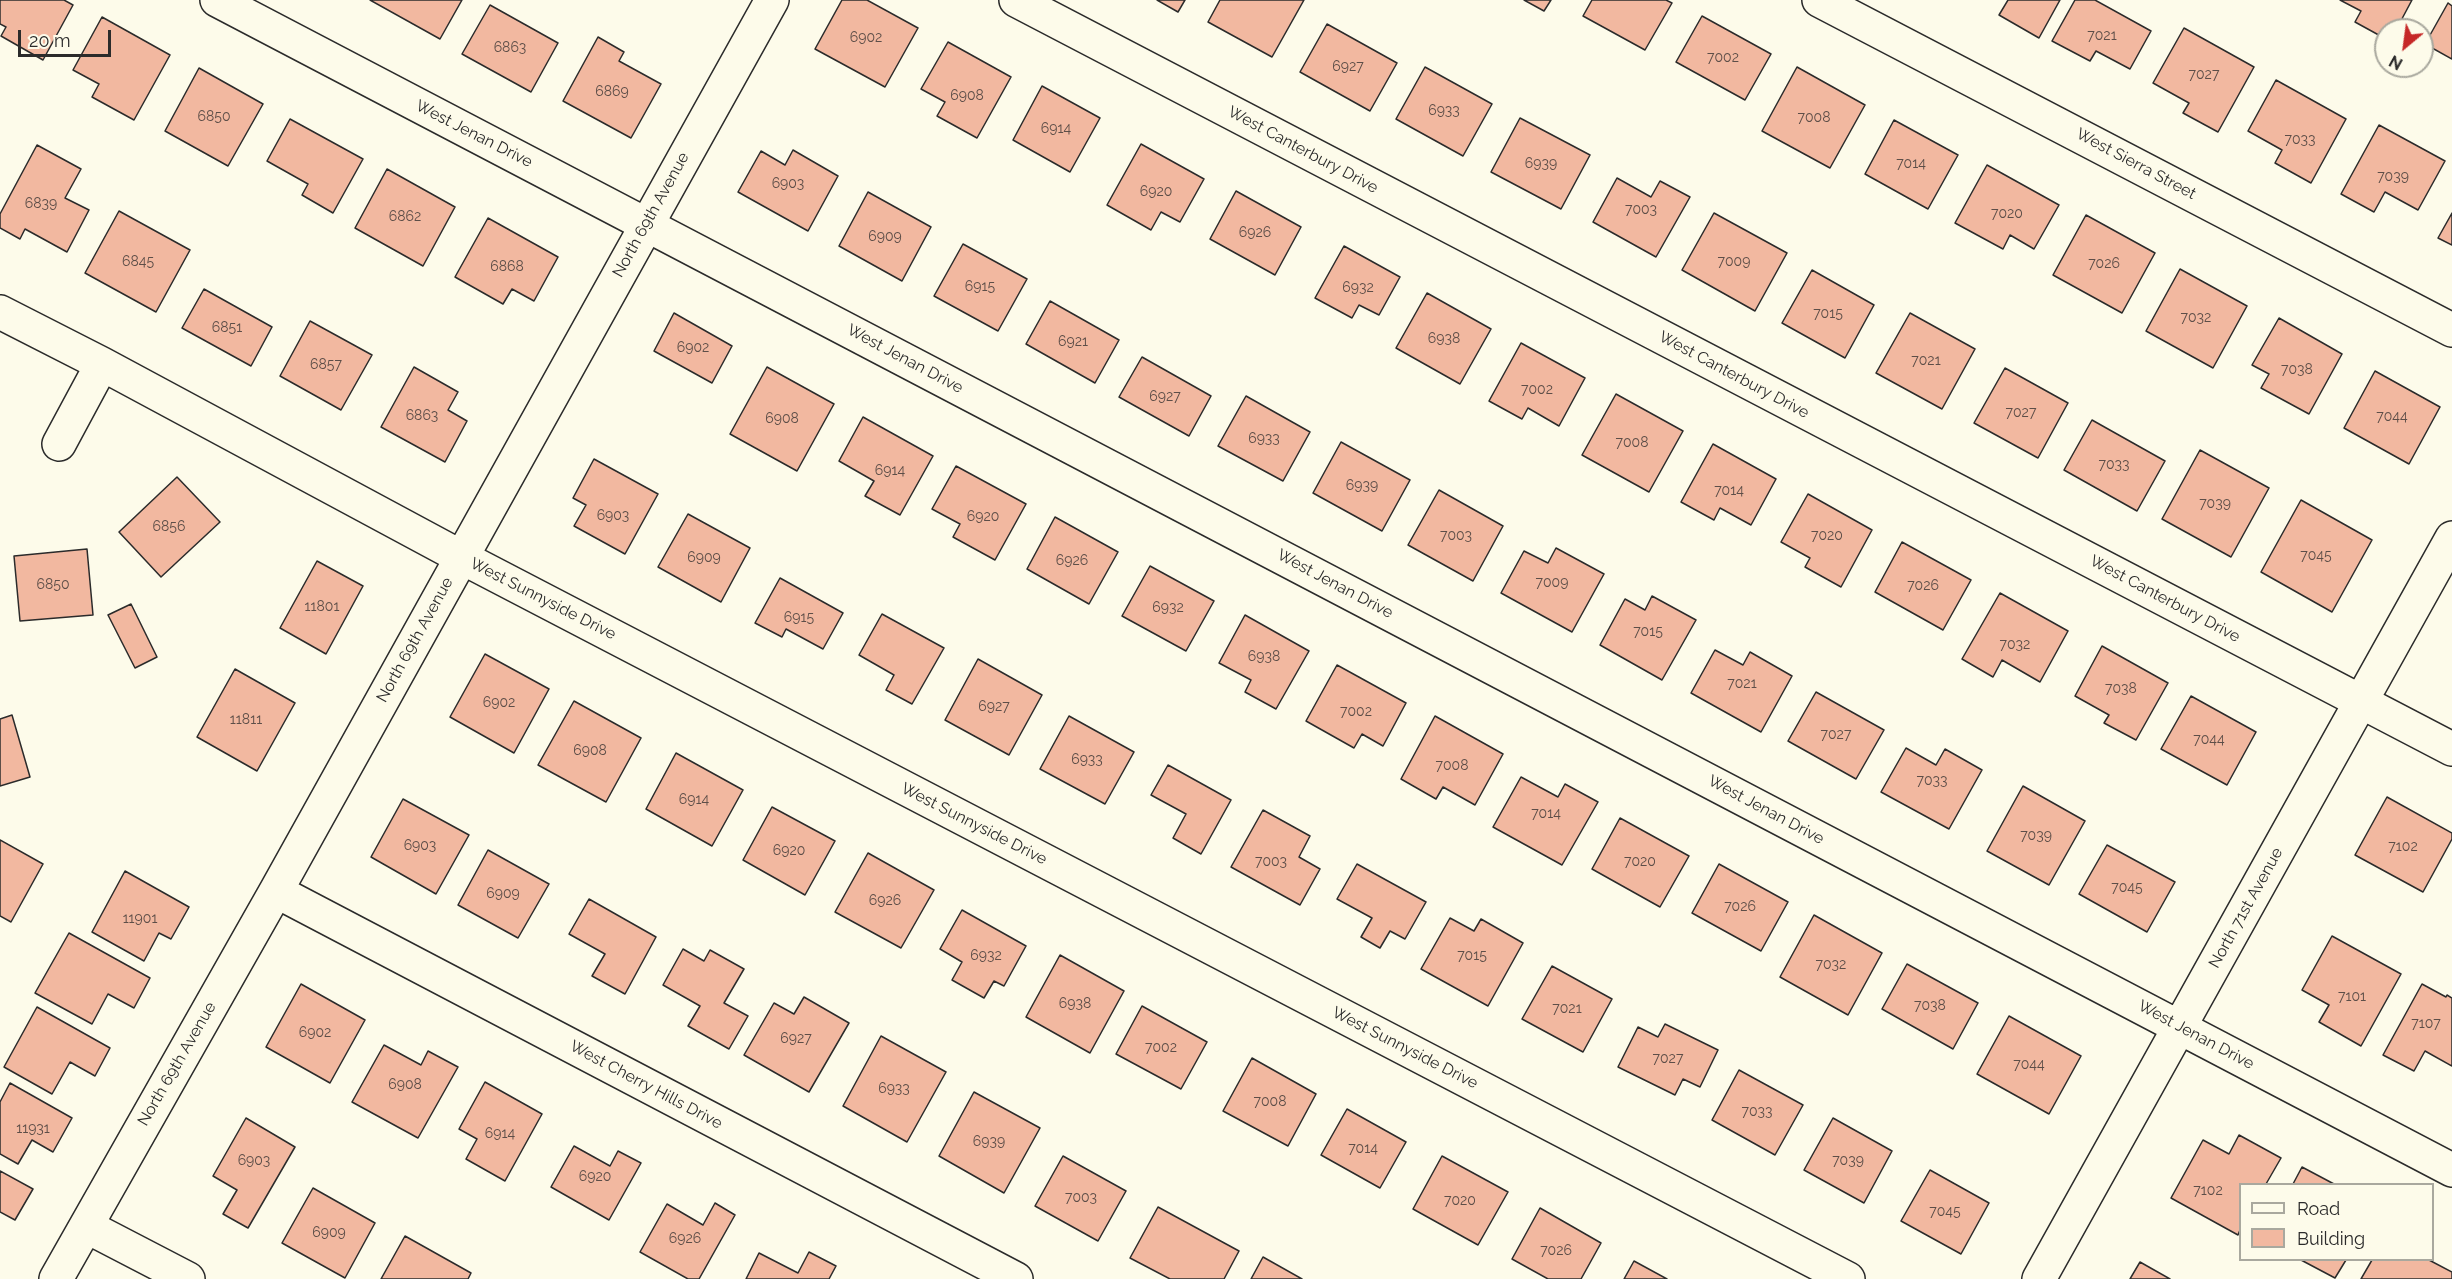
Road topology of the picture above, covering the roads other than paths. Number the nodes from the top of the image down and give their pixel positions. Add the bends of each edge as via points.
1 (217, 0) edge
2 (771, 0) edge
3 (1016, 0) edge
4 (1819, 0) edge
5 (646, 223) junction
6 (0, 312) edge
7 (2452, 330) edge
8 (102, 364) junction
9 (59, 444) dead end
10 (2452, 538) edge
11 (461, 557) junction
12 (2362, 702) junction
13 (2452, 749) edge
14 (276, 891) junction
15 (2179, 1027) junction
16 (2452, 1170) edge
17 (86, 1226) junction
18 (56, 1279) edge
19 (188, 1279) edge
20 (1016, 1279) edge
21 (1848, 1279) edge
22 (2039, 1279) edge

1 - 5 street, West Jenan Drive
2 - 5 street, North 69th Avenue
3 - 12 street, West Canterbury Drive
4 - 7 street, West Sierra Street
5 - 11 street, North 69th Avenue
5 - 15 street, West Jenan Drive
6 - 8 street, West Sunnyside Drive
8 - 9 street
8 - 11 street, West Sunnyside Drive
10 - 12 street, North 71st Avenue
11 - 14 street, North 69th Avenue
11 - 21 street, West Sunnyside Drive
12 - 13 street, West Canterbury Drive
12 - 15 street, North 71st Avenue
14 - 17 street, North 69th Avenue
14 - 20 street, West Cherry Hills Drive
15 - 16 street, West Jenan Drive
15 - 22 street, North 71st Avenue
17 - 18 street, North 69th Avenue
17 - 19 street

